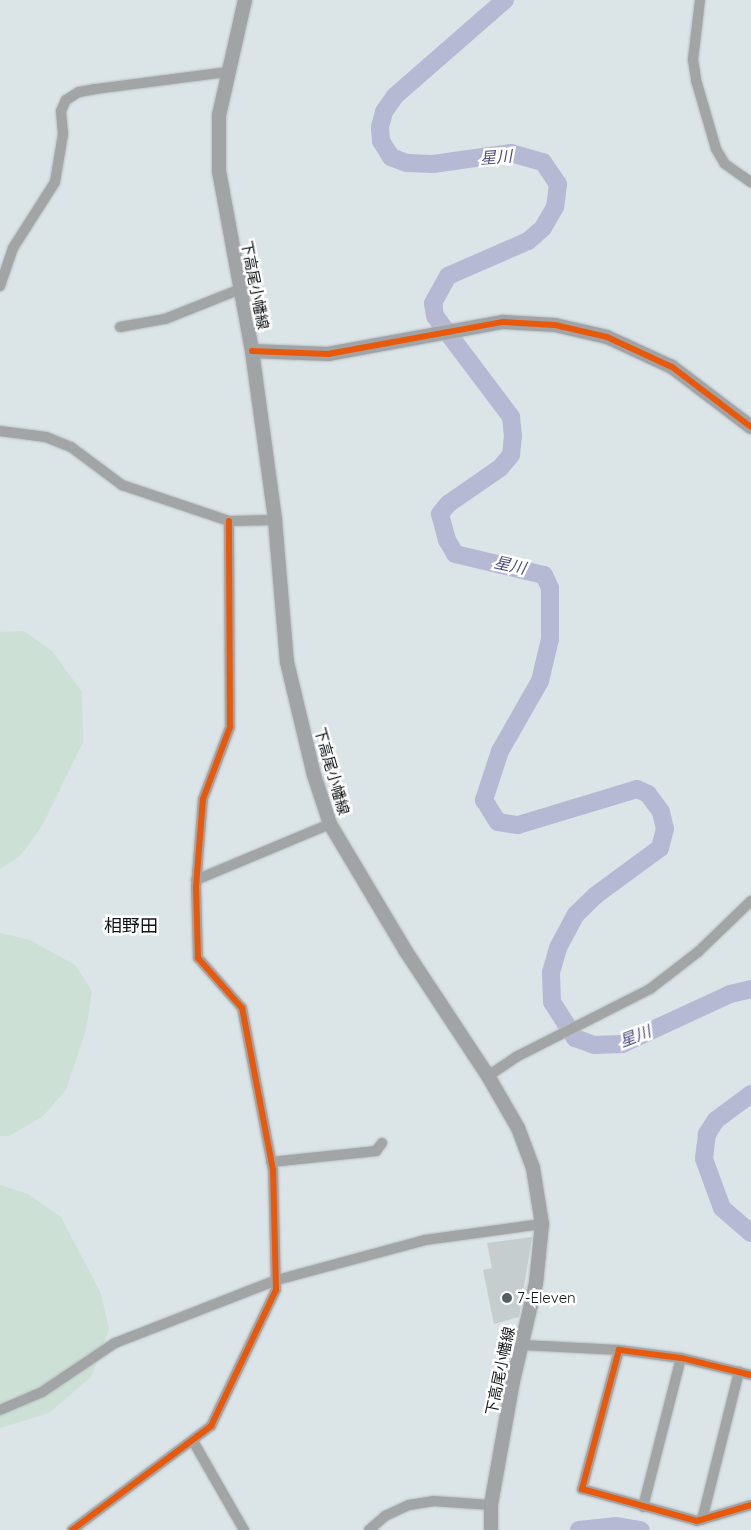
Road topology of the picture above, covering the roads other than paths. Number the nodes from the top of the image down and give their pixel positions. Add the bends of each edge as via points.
1 (245, 0) edge
2 (700, 0) edge
3 (227, 72) junction
4 (751, 182) edge
5 (0, 286) edge
6 (238, 290) junction
7 (120, 327) dead end
8 (252, 350) junction
9 (751, 427) edge
10 (0, 431) edge
11 (275, 520) junction
12 (228, 521) junction
13 (330, 824) junction
14 (196, 880) junction
15 (751, 901) edge
16 (488, 1076) junction
17 (382, 1143) dead end
18 (271, 1162) junction
19 (542, 1224) junction
20 (277, 1280) junction
21 (523, 1345) junction
22 (619, 1350) junction
23 (681, 1358) junction
24 (739, 1372) junction
25 (751, 1375) edge
26 (0, 1410) edge
27 (193, 1441) junction
28 (491, 1505) junction
29 (751, 1506) edge
30 (643, 1507) junction
31 (702, 1520) junction
32 (72, 1530) edge
33 (244, 1530) edge
34 (369, 1530) edge
35 (491, 1530) edge

1 - 3 main road, 下高尾小幡線
2 - 4 street via 693,60 696,80 716,149 725,164
3 - 5 street via 96,89 79,92 66,100 61,111 63,134 55,182 13,248
3 - 6 main road, 下高尾小幡線 via 219,114 219,171
6 - 7 street via 165,319
6 - 8 main road, 下高尾小幡線
8 - 9 main road via 328,354 503,322 555,325 607,337 672,367
8 - 11 main road, 下高尾小幡線
10 - 12 street via 54,440 88,457 122,486
11 - 12 street
11 - 13 main road, 下高尾小幡線 via 287,662
12 - 14 street via 230,727 203,799
13 - 14 street
13 - 16 main road, 下高尾小幡線 via 405,950
14 - 18 street via 198,958 242,1008
15 - 16 street via 698,952 650,989
16 - 19 main road, 下高尾小幡線 via 518,1128 533,1168
17 - 18 street via 376,1152
18 - 20 street
19 - 20 street via 425,1240
19 - 21 main road, 下高尾小幡線 via 536,1283
20 - 26 street via 115,1343 50,1388
20 - 27 street via 276,1290 211,1426
21 - 22 street
21 - 28 main road, 下高尾小幡線
22 - 23 street
22 - 30 street via 582,1489 613,1495
23 - 24 street
23 - 30 street
24 - 25 street
24 - 31 street
27 - 32 street
27 - 33 street
28 - 34 street via 433,1501 409,1505 385,1516
28 - 35 main road, 下高尾小幡線
29 - 31 street
30 - 31 street

